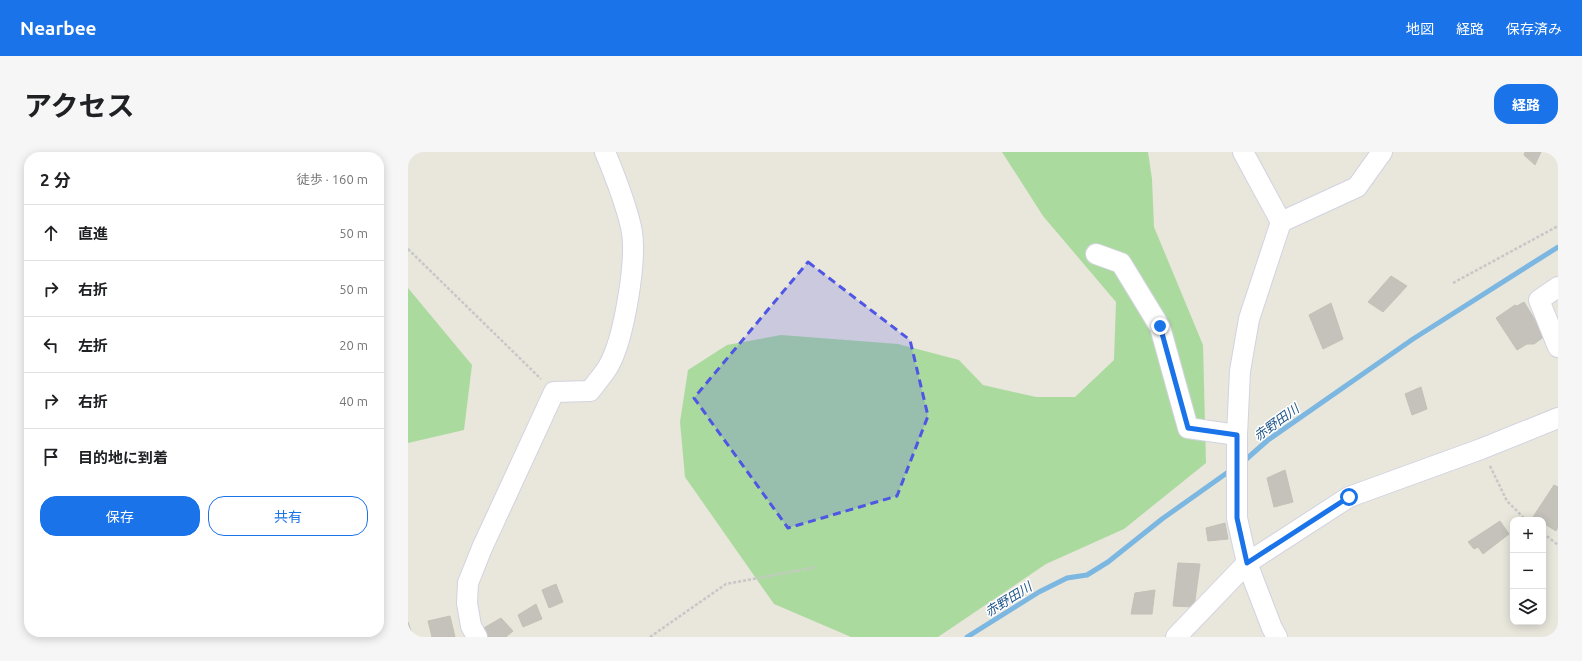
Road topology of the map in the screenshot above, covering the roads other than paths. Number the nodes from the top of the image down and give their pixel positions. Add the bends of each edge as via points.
1 (605, 152) edge
2 (1243, 152) edge
3 (1382, 152) edge
4 (1281, 222) junction
5 (1096, 254) dead end
6 (1558, 287) edge
7 (1558, 347) edge
8 (1558, 418) edge
9 (1237, 435) junction
10 (1247, 563) junction
11 (477, 637) edge
12 (1176, 637) edge
13 (1277, 637) edge

1 - 11 street via 632,228 632,261 627,306 618,344 611,361 590,391 554,392 468,582 467,603 471,626
2 - 4 street
3 - 4 street via 1357,187
4 - 9 street via 1249,318 1240,371
5 - 9 street via 1121,263 1160,326 1188,428
6 - 7 street via 1539,300
8 - 10 street via 1349,497
9 - 10 street via 1237,518
10 - 12 street
10 - 13 street

